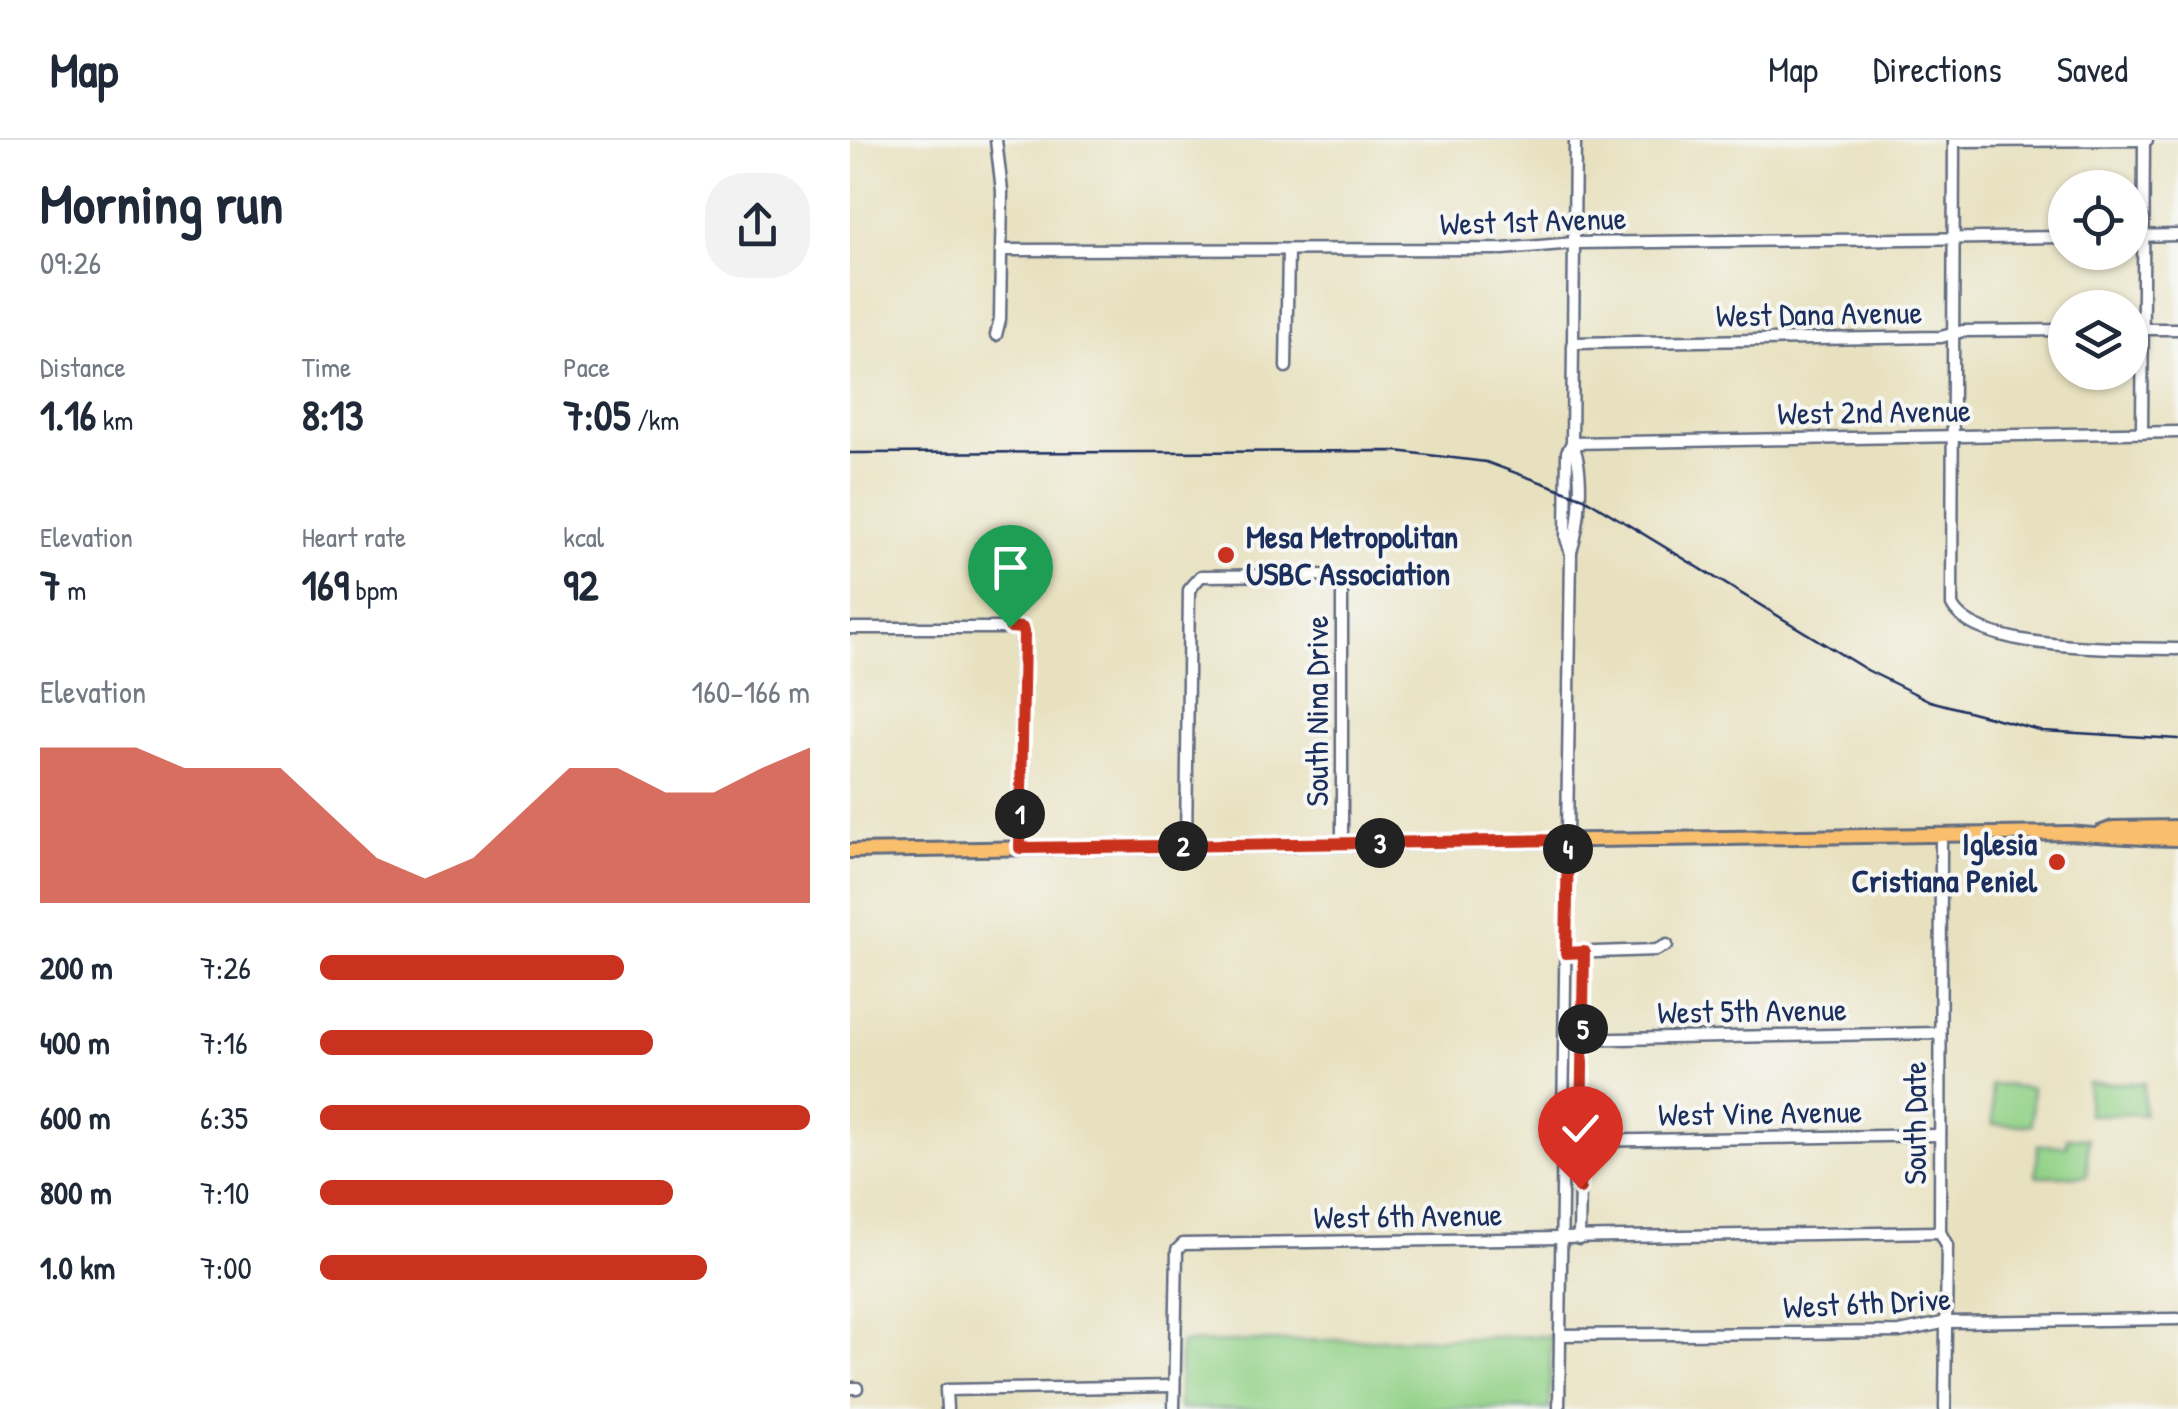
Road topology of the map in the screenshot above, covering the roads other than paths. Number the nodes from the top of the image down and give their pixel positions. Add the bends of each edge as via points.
1 (996, 140) edge
2 (1574, 140) edge
3 (2146, 140) edge
4 (1954, 141) edge
5 (2145, 170) edge
6 (2148, 235) edge
7 (2178, 235) edge
8 (2048, 236) edge
9 (1953, 238) junction
10 (1574, 243) junction
11 (1002, 250) junction
12 (1288, 250) junction
13 (2148, 329) edge
14 (2178, 329) edge
15 (2048, 331) edge
16 (996, 335) dead end
17 (1952, 335) junction
18 (1573, 343) junction
19 (1286, 367) dead end
20 (2143, 390) edge
21 (2178, 432) edge
22 (2142, 433) junction
23 (1951, 435) junction
24 (1572, 443) junction
25 (850, 628) edge
26 (2178, 649) edge
27 (2178, 827) edge
28 (2100, 834) junction
29 (1941, 836) junction
30 (2178, 839) edge
31 (1568, 840) junction
32 (1342, 843) junction
33 (1186, 846) junction
34 (1020, 848) junction
35 (850, 851) edge
36 (1667, 945) dead end
37 (1584, 952) junction
38 (1566, 953) junction
39 (1940, 1033) junction
40 (1564, 1040) junction
41 (1583, 1040) junction
42 (1940, 1135) junction
43 (1581, 1141) junction
44 (1940, 1232) junction
45 (1579, 1238) junction
46 (1562, 1239) junction
47 (2178, 1319) edge
48 (1946, 1322) junction
49 (1560, 1336) junction
50 (1174, 1386) junction
51 (946, 1409) edge
52 (1174, 1409) edge
53 (1559, 1409) edge
54 (1946, 1409) edge

1 - 11 street
2 - 10 street
3 - 4 street
3 - 5 street
4 - 9 street
6 - 7 street
8 - 9 street, West 1st Avenue
9 - 10 street, West 1st Avenue
9 - 17 street
10 - 12 street, West 1st Avenue
10 - 18 street
11 - 12 street, West 1st Avenue
11 - 16 street
12 - 19 street
13 - 14 street
15 - 17 street, West Dana Avenue
17 - 18 street, West Dana Avenue
17 - 23 street
18 - 24 street
20 - 22 street
21 - 22 street, West 2nd Avenue
22 - 23 street, West 2nd Avenue
23 - 24 street, West 2nd Avenue
23 - 26 street via 1950,594 1956,613 1984,629 2053,645
24 - 31 street via 1566,522
25 - 34 street via 1022,628
27 - 28 main road
28 - 29 main road
28 - 30 main road
29 - 31 main road
29 - 39 street, South Date
31 - 32 main road
31 - 38 street
32 - 33 main road
32 - 33 street, South Nina Drive via 1342,580 1201,576 1192,580
33 - 34 main road
34 - 35 main road
36 - 37 street
37 - 38 street
37 - 41 street
38 - 40 street
39 - 41 street, West 5th Avenue
39 - 42 street, South Date
40 - 41 street, West 5th Avenue
40 - 46 street
41 - 43 street
42 - 43 street, West Vine Avenue
42 - 44 street, South Date
43 - 45 street
44 - 45 street, West 6th Avenue
44 - 48 street, South Date via 1947,1245
45 - 46 street, West 6th Avenue
46 - 49 street
46 - 50 street, West 6th Avenue via 1178,1246
47 - 48 street, West 6th Drive
48 - 49 street, West 6th Drive via 1900,1332
48 - 54 street, South Date
49 - 53 street
50 - 51 street via 946,1390
50 - 52 street

